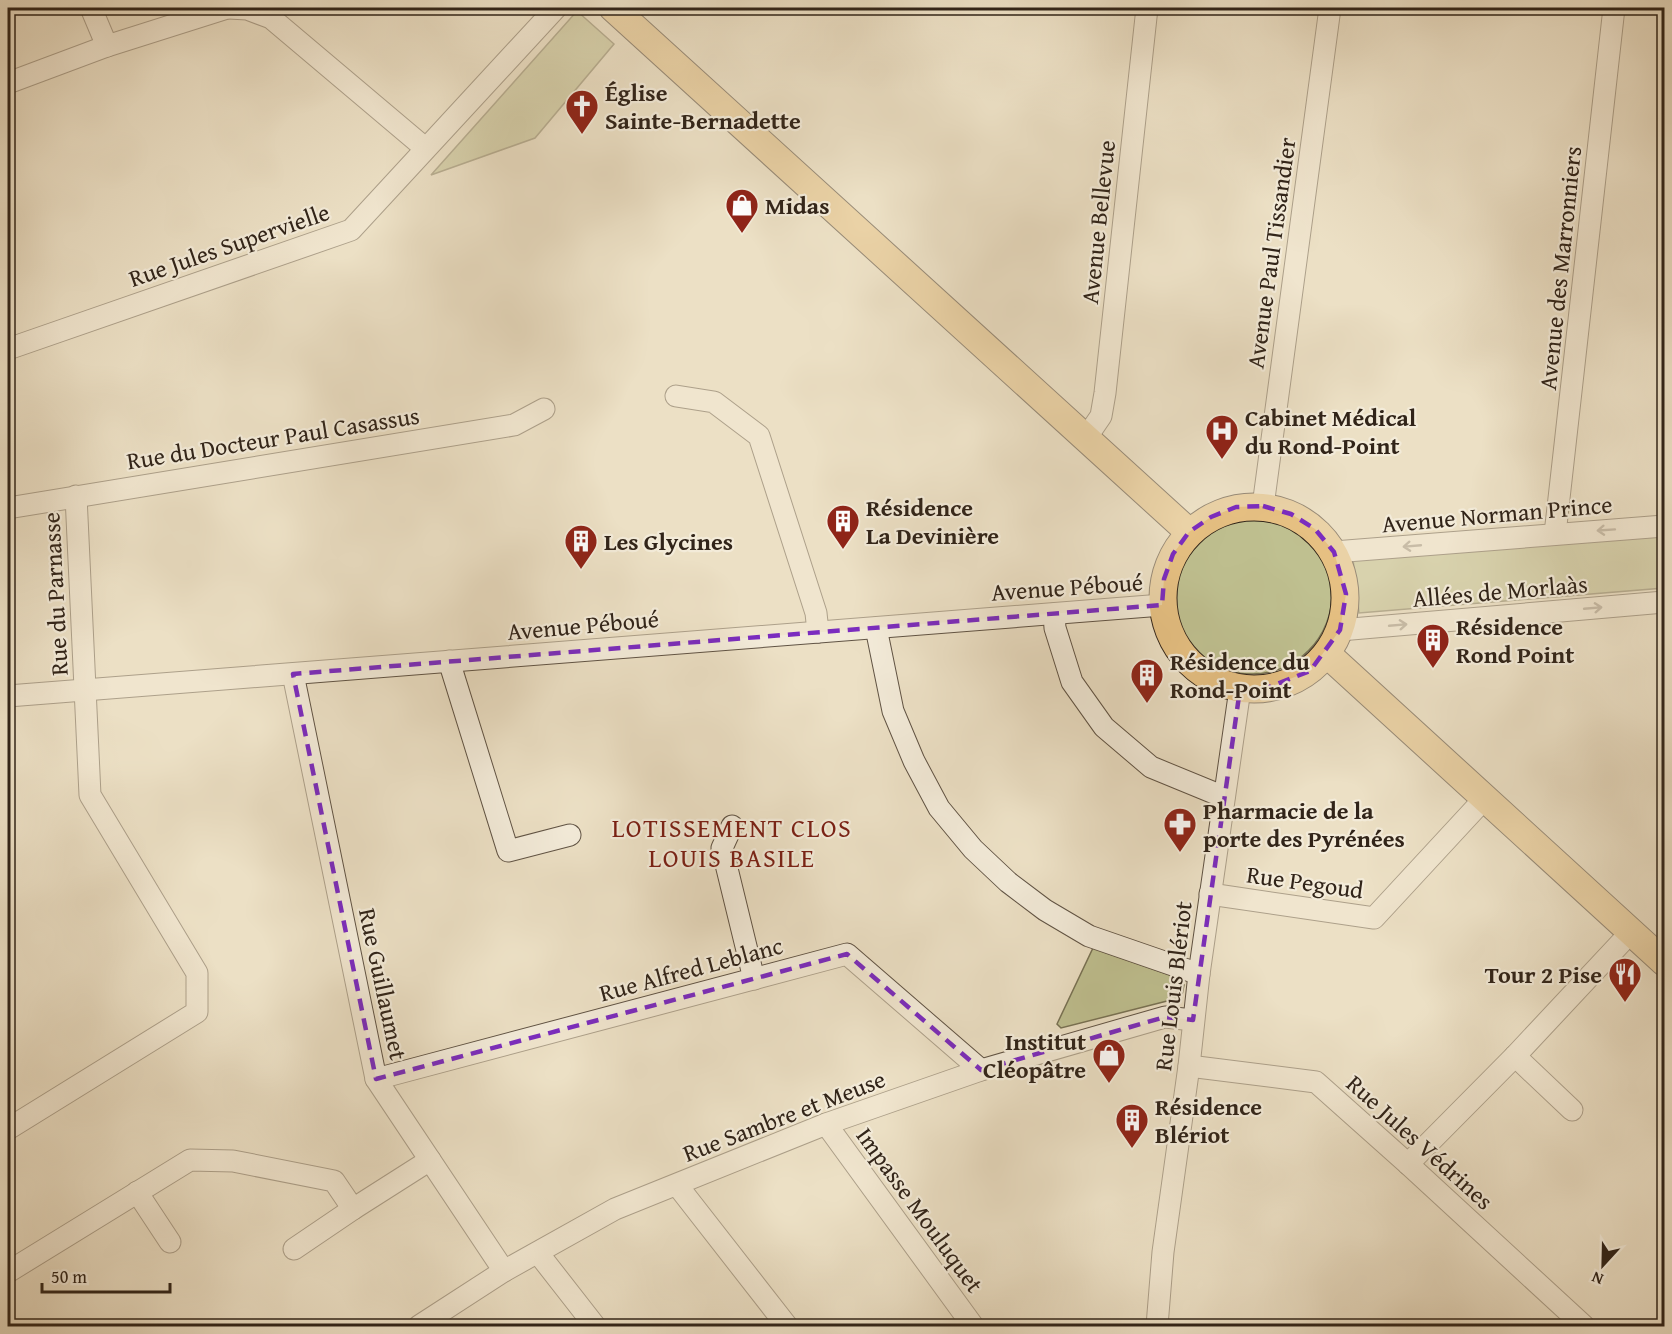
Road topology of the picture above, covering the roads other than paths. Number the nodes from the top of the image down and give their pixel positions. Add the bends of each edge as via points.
1 (91, 8) edge
2 (228, 8) edge
3 (556, 8) edge
4 (613, 8) edge
5 (1147, 8) edge
6 (1330, 8) edge
7 (1614, 8) edge
8 (107, 46) junction
9 (8, 83) edge
10 (425, 148) junction
11 (8, 349) edge
12 (676, 396) dead end
13 (544, 409) dead end
14 (1086, 438) junction
15 (75, 496) junction
16 (1263, 506) junction
17 (8, 508) edge
18 (1665, 526) edge
19 (1189, 532) junction
20 (1555, 534) junction
21 (1334, 552) junction
22 (1665, 602) edge
23 (1162, 605) junction
24 (1053, 614) junction
25 (876, 628) junction
26 (1340, 630) junction
27 (818, 632) junction
28 (1327, 654) junction
29 (449, 662) junction
30 (293, 674) junction
31 (1240, 688) junction
32 (85, 690) junction
33 (8, 696) edge
34 (1224, 797) junction
35 (1485, 798) junction
36 (732, 826) dead end
37 (570, 835) dead end
38 (1210, 894) junction
39 (1631, 932) junction
40 (1665, 962) edge
41 (1199, 974) junction
42 (754, 979) junction
43 (1193, 1020) junction
44 (1515, 1056) junction
45 (1189, 1066) junction
46 (981, 1070) junction
47 (376, 1079) junction
48 (1572, 1110) dead end
49 (826, 1124) junction
50 (8, 1130) edge
51 (430, 1160) junction
52 (1408, 1164) junction
53 (677, 1185) junction
54 (136, 1192) junction
55 (353, 1209) junction
56 (171, 1242) dead end
57 (294, 1249) dead end
58 (538, 1253) junction
59 (504, 1270) junction
60 (8, 1272) edge
61 (592, 1325) edge
62 (419, 1326) edge
63 (787, 1326) edge
64 (973, 1326) edge
65 (1157, 1326) edge
66 (1584, 1326) edge

1 - 8 street
2 - 8 street
2 - 10 street via 247,9 271,18
3 - 10 street, Rue Jules Supervielle
4 - 14 main road
5 - 14 street, Avenue Bellevue via 1105,393 1101,416
6 - 16 street, Avenue Paul Tissandier
7 - 20 street, Avenue des Marronniers
8 - 9 street
10 - 11 street, Rue Jules Supervielle via 351,230
12 - 27 street via 714,402 759,436 816,613
13 - 15 street, Rue du Docteur Paul Casassus via 514,425
14 - 19 main road
15 - 17 street, Rue du Docteur Paul Casassus
15 - 32 street, Rue du Parnasse
16 - 19 main road via 1236,507
16 - 21 main road via 1291,514 1315,529
18 -> 20 street, Avenue Norman Prince
19 - 23 main road via 1173,554 1164,579
20 -> 21 street, Avenue Norman Prince
21 - 26 main road via 1346,594
26 -> 22 street, Allées de Morlaàs
23 - 24 street, Avenue Péboué
23 - 31 main road via 1170,635 1186,660 1211,679
24 - 25 street, Avenue Péboué
24 - 34 street via 1072,682 1104,727 1151,767
25 - 27 street, Avenue Péboué
25 - 41 street via 893,711 914,761 939,808 973,849 1045,910 1089,936
26 - 28 main road
27 - 29 street, Avenue Péboué
28 - 31 main road via 1310,671 1288,683 1264,689
28 - 35 main road
29 - 30 street, Avenue Péboué
29 - 37 street via 508,851
30 - 32 street, Avenue Péboué
30 - 47 street, Rue Guillaumet
31 - 34 street, Rue Louis Blériot
32 - 33 street, Avenue Péboué
32 - 50 street, Rue du Parnasse via 90,795 197,973 197,1012
34 - 38 street, Rue Louis Blériot
35 - 38 street, Rue Pegoud via 1374,918
35 - 39 main road
36 - 42 street via 722,848
38 - 41 street, Rue Louis Blériot
39 - 40 main road
39 - 44 street
41 - 43 street, Rue Louis Blériot
42 - 46 street, Rue Alfred Leblanc via 847,954
42 - 47 street, Rue Alfred Leblanc
43 - 45 street, Rue Louis Blériot
43 - 46 street, Rue Sambre et Meuse via 1165,1017
44 - 48 street
44 - 52 street
45 - 52 street, Rue Jules Védrines via 1316,1082
45 - 65 street, Rue Louis Blériot via 1163,1252
46 - 49 street, Rue Sambre et Meuse
47 - 51 street, Rue Guillaumet
49 - 53 street, Rue Sambre et Meuse
49 - 64 street, Impasse Mouluquet
51 - 55 street
51 - 59 street, Rue Guillaumet
52 - 66 street, Rue Jules Védrines
53 - 58 street, Rue Sambre et Meuse via 615,1209
53 - 63 street
54 - 55 street via 190,1160 232,1161 334,1181
54 - 56 street
54 - 60 street
55 - 57 street
58 - 59 street, Rue Sambre et Meuse
58 - 61 street
59 - 62 street, Rue Sambre et Meuse

